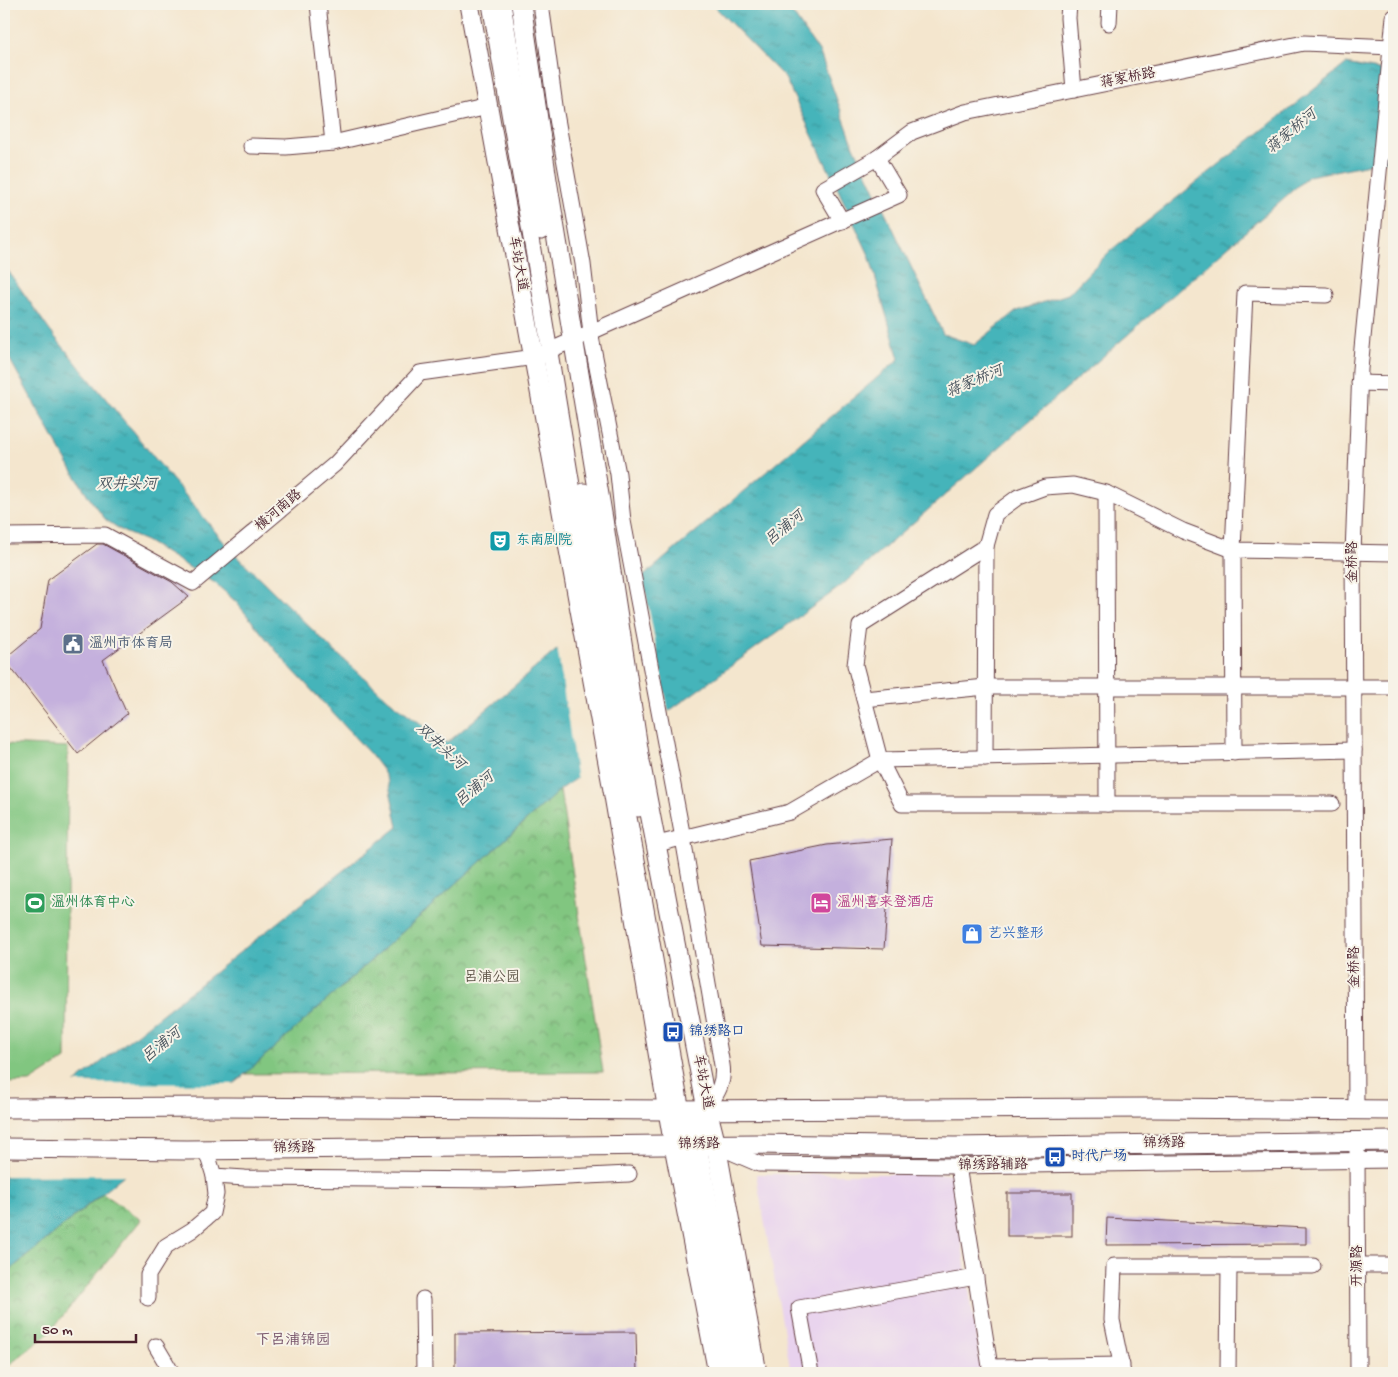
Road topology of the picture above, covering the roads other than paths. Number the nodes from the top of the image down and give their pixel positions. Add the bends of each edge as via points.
1 (318, 4) edge
2 (469, 4) edge
3 (490, 4) edge
4 (503, 4) edge
5 (521, 4) edge
6 (541, 4) edge
7 (1070, 4) edge
8 (1110, 4) edge
9 (1394, 16) edge
10 (1109, 23) dead end
11 (1391, 47) junction
12 (1074, 90) junction
13 (488, 107) junction
14 (333, 142) junction
15 (251, 146) dead end
16 (877, 158) junction
17 (842, 221) junction
18 (1326, 295) dead end
19 (591, 331) junction
20 (554, 348) junction
21 (1359, 383) junction
22 (1394, 384) edge
23 (1106, 493) junction
24 (4, 536) edge
25 (986, 546) junction
26 (1233, 550) junction
27 (1353, 553) junction
28 (1394, 553) edge
29 (986, 687) junction
30 (1107, 687) junction
31 (1234, 687) junction
32 (1354, 687) junction
33 (1394, 687) edge
34 (864, 699) junction
35 (618, 729) junction
36 (1354, 750) junction
37 (1234, 753) junction
38 (1108, 756) junction
39 (985, 758) junction
40 (880, 760) junction
41 (1108, 804) junction
42 (1332, 804) dead end
43 (683, 838) junction
44 (657, 844) junction
45 (12, 1108) edge
46 (688, 1110) junction
47 (1356, 1110) junction
48 (1394, 1110) edge
49 (1394, 1140) edge
50 (695, 1145) junction
51 (4, 1148) edge
52 (206, 1150) junction
53 (1357, 1150) junction
54 (1394, 1160) edge
55 (958, 1166) junction
56 (629, 1174) dead end
57 (214, 1176) junction
58 (1358, 1265) junction
59 (1394, 1265) edge
60 (1229, 1266) junction
61 (1313, 1266) dead end
62 (976, 1278) junction
63 (148, 1298) dead end
64 (423, 1299) dead end
65 (156, 1346) dead end
66 (1123, 1369) edge
67 (990, 1370) edge
68 (172, 1373) edge
69 (424, 1373) edge
70 (718, 1373) edge
71 (730, 1373) edge
72 (742, 1373) edge
73 (757, 1373) edge
74 (811, 1373) edge
75 (1228, 1373) edge
76 (1358, 1373) edge

1 - 14 street
2 - 13 main road, 车站大道
3 - 20 street via 533,250
4 - 20 street
5 - 20 main road, 车站大道 via 547,180
6 - 19 street
7 - 12 street via 1068,18
8 - 10 street
9 - 11 street, 金桥路
11 - 12 street, 蒋家桥路 via 1304,43
11 - 21 street, 金桥路
12 - 16 street, 蒋家桥路 via 965,112 912,132
13 - 14 street
13 - 20 main road, 车站大道
14 - 15 street via 286,147
16 - 17 street, 蒋家桥路 via 823,189
16 - 17 street, 横河南路 via 899,195
17 - 19 street, 横河南路
18 - 26 street via 1245,293
19 - 20 street, 横河南路
19 - 43 street
20 - 24 street, 横河南路 via 420,373 335,464 193,583 105,534
20 - 35 street via 596,631
20 - 35 street via 613,654
20 - 44 main road, 车站大道 via 603,519 640,761
20 - 46 main road, 车站大道 via 564,524 613,790
21 - 22 street
21 - 27 street, 金桥路
23 - 25 street via 1074,485 1045,487 1018,497 995,514
23 - 26 street via 1183,531
23 - 30 street
25 - 29 street
25 - 34 street via 860,626 855,665
26 - 27 street
26 - 31 street
27 - 28 street
27 - 32 street, 金桥路
29 - 30 street
29 - 34 street
29 - 39 street
30 - 31 street
30 - 38 street
31 - 32 street
31 - 37 street
32 - 33 street
32 - 36 street, 金桥路
34 - 40 street
35 - 46 street via 648,873
36 - 37 street
36 - 47 street, 金桥路
37 - 38 street
38 - 39 street
38 - 41 street
39 - 40 street
40 - 41 street via 902,804
40 - 43 street via 790,812
41 - 42 street
43 - 44 street
43 - 46 street via 723,1071 720,1089
44 - 46 main road, 车站大道
45 - 46 main road via 223,1106
46 - 47 main road
46 - 50 main road, 车站大道
46 - 50 main road, 车站大道
47 - 48 main road
49 - 53 main road, 锦绣路
50 - 52 main road, 锦绣路
50 - 53 main road, 锦绣路
50 - 55 street, 锦绣路辅路 via 759,1164
50 - 70 main road, 车站大道
50 - 71 street
50 - 72 street
50 - 73 main road, 车站大道
51 - 52 main road, 锦绣路
52 - 57 street
53 - 54 street, 锦绣路辅路
53 - 55 street, 锦绣路辅路
53 - 58 street, 开源路
55 - 62 street
56 - 57 street via 504,1180
57 - 63 street via 216,1194 212,1213 166,1246 148,1275
58 - 59 street
58 - 76 street, 开源路
60 - 61 street
60 - 66 street via 1114,1266 1112,1320
60 - 75 street
62 - 67 street
62 - 74 street via 799,1308
64 - 69 street
65 - 68 street
66 - 67 street

